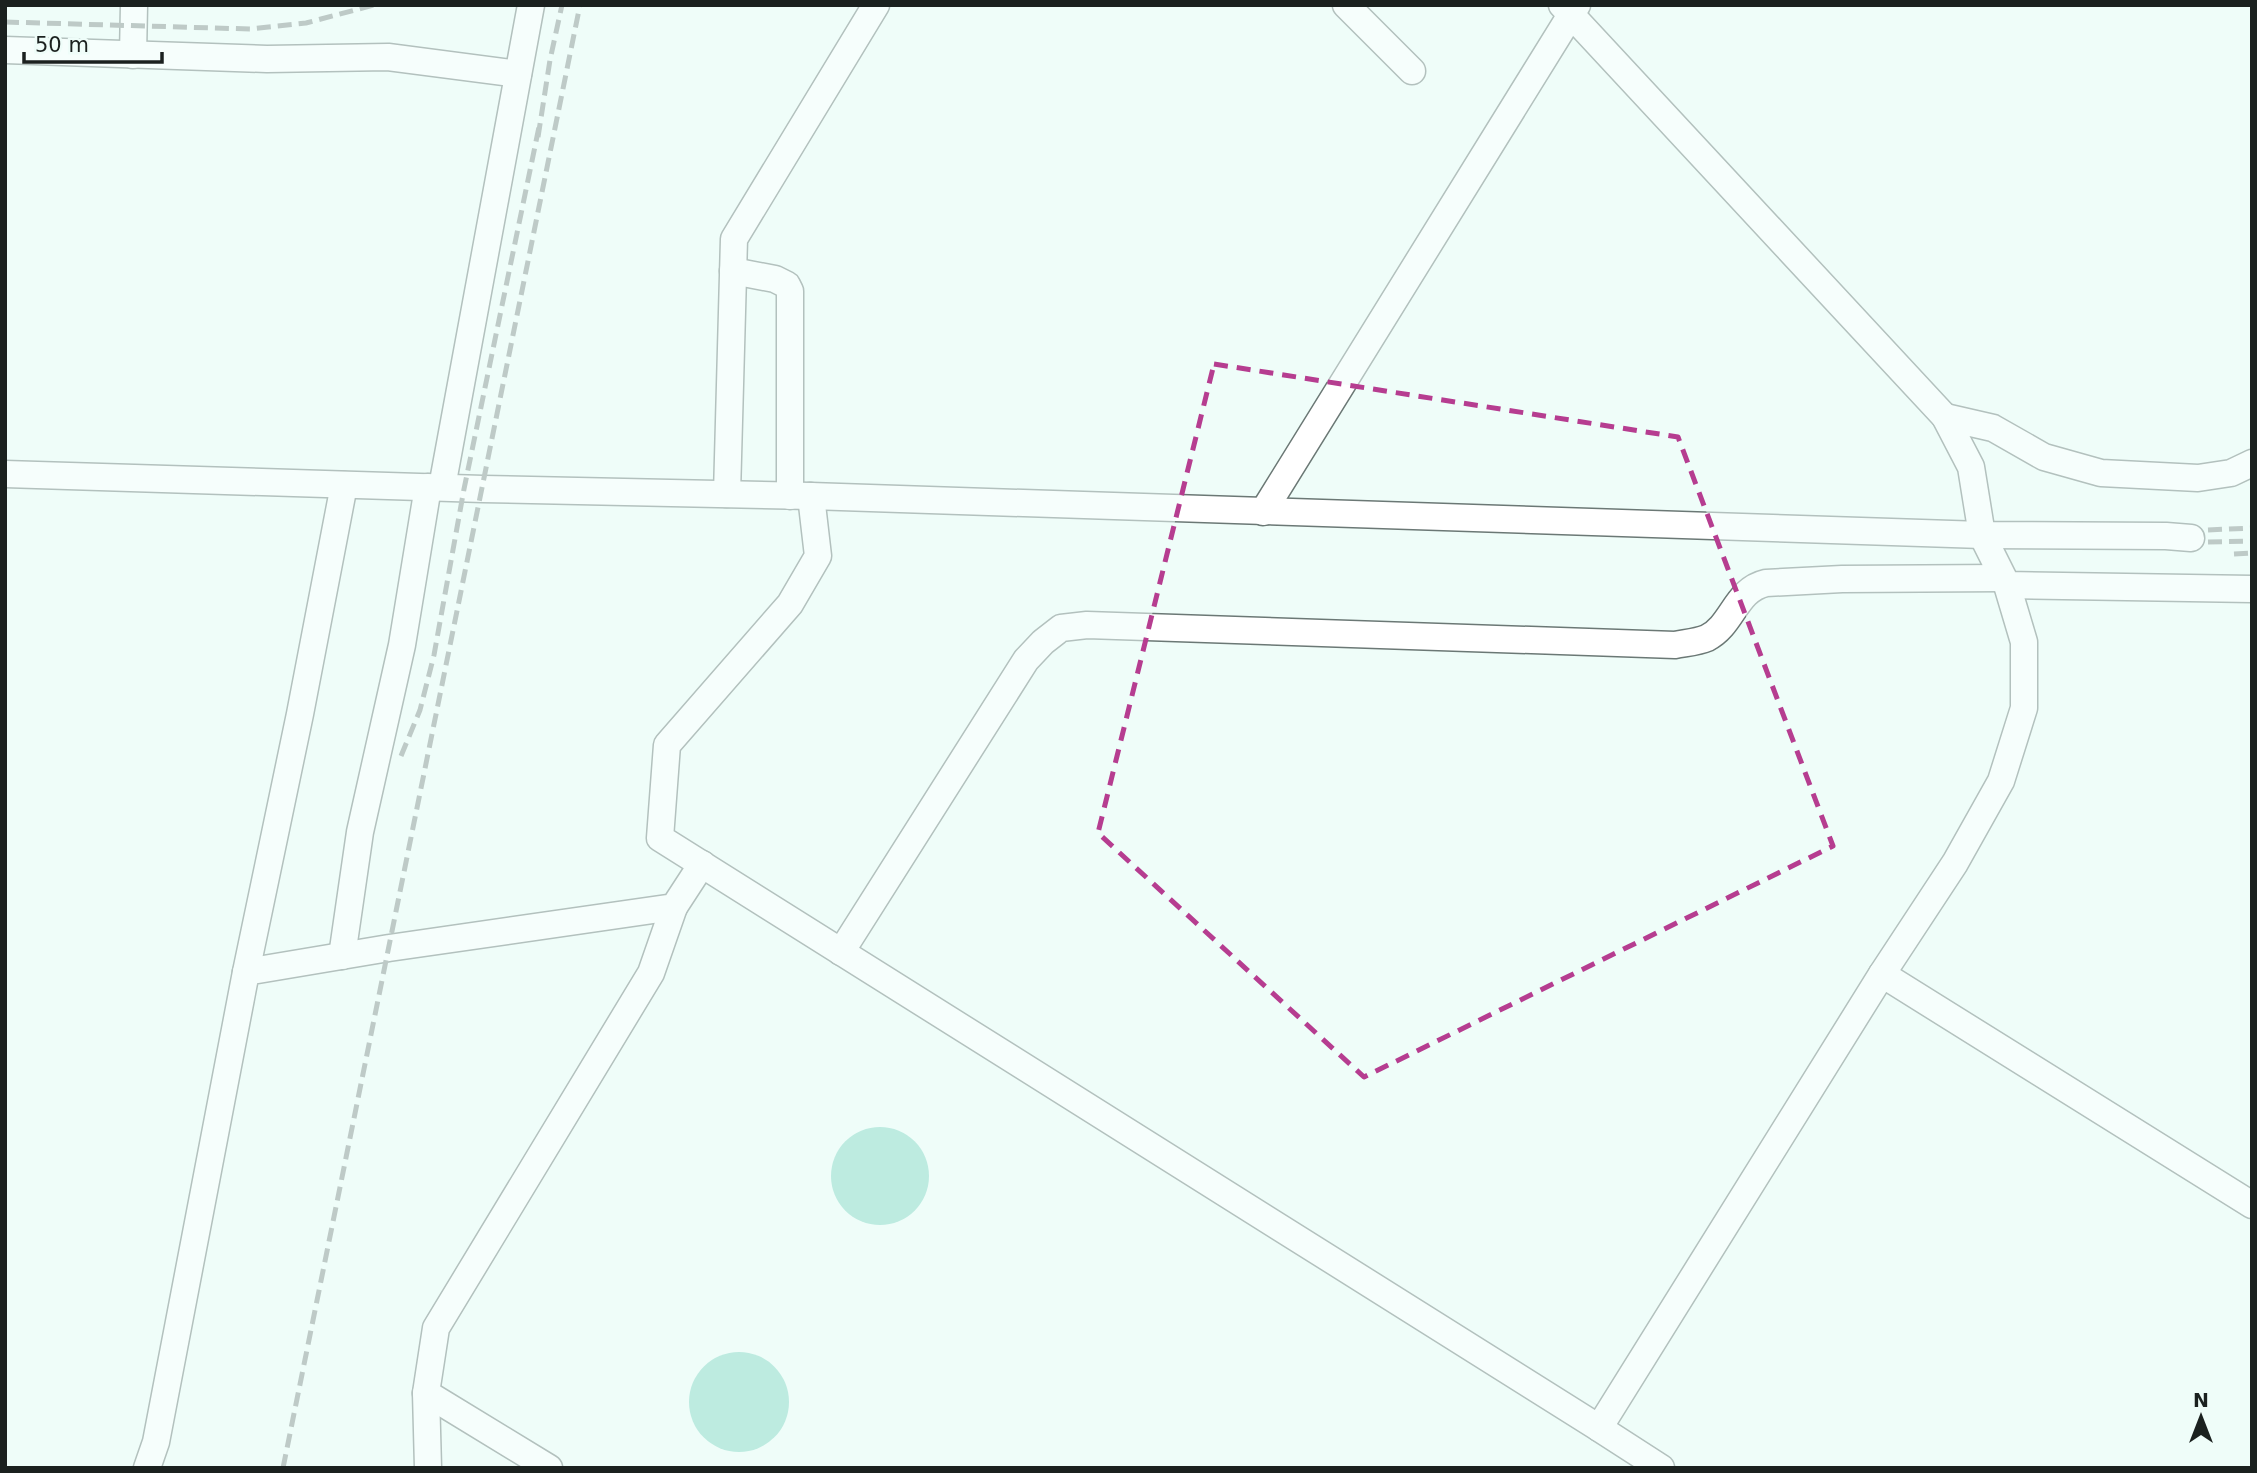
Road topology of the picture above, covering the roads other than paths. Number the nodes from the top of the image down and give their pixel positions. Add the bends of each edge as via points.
1 (134, 5) edge
2 (531, 5) edge
3 (876, 5) edge
4 (1346, 5) edge
5 (1571, 9) edge
6 (5, 50) edge
7 (133, 55) junction
8 (1412, 71) dead end
9 (518, 74) junction
10 (733, 271) junction
11 (1945, 417) junction
12 (2252, 463) edge
13 (5, 474) edge
14 (344, 485) junction
15 (435, 487) junction
16 (727, 494) junction
17 (800, 496) junction
18 (1262, 512) junction
19 (1982, 536) junction
20 (2191, 538) dead end
21 (2005, 582) junction
22 (2252, 589) edge
23 (702, 864) junction
24 (674, 907) junction
25 (841, 952) junction
26 (342, 956) junction
27 (246, 972) junction
28 (1882, 974) junction
29 (2252, 1205) edge
30 (426, 1393) junction
31 (1598, 1428) junction
32 (147, 1468) edge
33 (428, 1468) edge
34 (549, 1468) edge
35 (1661, 1468) edge

1 - 7 lane
2 - 9 lane
3 - 10 lane via 734,239
4 - 8 lane
5 - 11 lane
5 - 18 lane
6 - 7 lane
7 - 9 lane via 388,57
9 - 15 lane
10 - 16 lane
10 - 17 lane via 775,279 790,291
11 - 12 lane via 1993,428 2044,457 2101,473 2198,478 2231,473
11 - 19 lane via 1971,467
13 - 14 lane
14 - 15 lane
14 - 27 lane
15 - 16 lane
15 - 26 lane via 360,832
16 - 17 lane
17 - 18 lane
17 - 23 lane via 818,556 790,604 667,745 660,838
18 - 19 lane
19 - 20 lane
19 - 21 lane
21 - 22 lane
21 - 25 lane via 1842,579 1766,583 1744,595 1717,631 1675,645 1087,625 1061,628 1026,660
21 - 28 lane via 2024,642 2024,708 2001,781 1955,863
23 - 24 lane
23 - 25 lane
24 - 26 lane
24 - 30 lane via 651,973 436,1328
25 - 31 lane
26 - 27 lane
27 - 32 lane via 156,1442
28 - 29 lane
28 - 31 lane
30 - 33 lane
30 - 34 lane
31 - 35 lane

